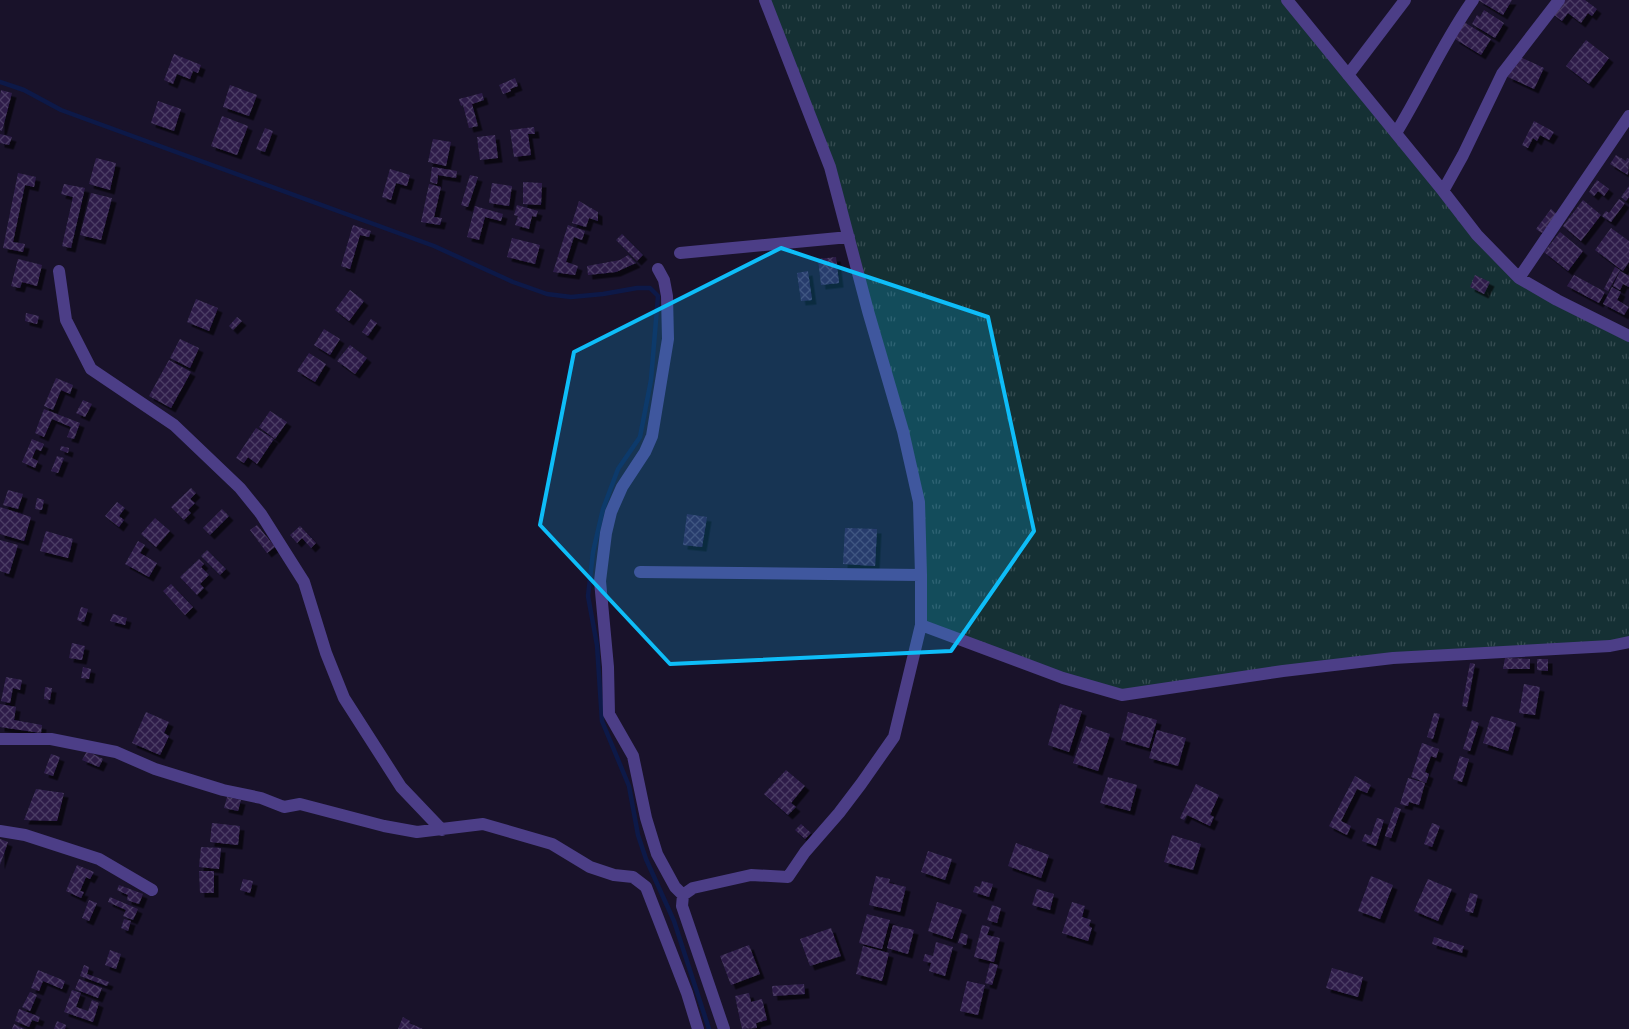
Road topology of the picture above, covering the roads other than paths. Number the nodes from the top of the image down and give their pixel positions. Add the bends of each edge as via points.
1 (765, 0) edge
2 (1287, 0) edge
3 (1405, 0) edge
4 (1473, 0) edge
5 (1559, 0) edge
6 (1348, 75) junction
7 (1629, 116) edge
8 (1396, 133) junction
9 (1444, 191) junction
10 (849, 237) junction
11 (680, 252) dead end
12 (658, 270) dead end
13 (59, 271) dead end
14 (1519, 278) junction
15 (1629, 336) edge
16 (640, 572) dead end
17 (921, 575) junction
18 (921, 625) junction
19 (1629, 642) edge
20 (0, 739) edge
21 (442, 830) junction
22 (0, 831) edge
23 (152, 890) dead end
24 (683, 895) junction
25 (698, 1029) edge
26 (724, 1029) edge

1 - 10 street via 830,167
2 - 6 street
3 - 6 street
4 - 8 street via 1454,27
5 - 9 street via 1502,74
6 - 8 street
7 - 14 street
8 - 9 street
9 - 14 street via 1477,235
10 - 11 street
10 - 17 street via 903,431 919,502
12 - 24 street via 668,296 668,339 653,428 645,452 622,487 611,512 600,580 609,714 633,756 657,854
13 - 21 street via 66,320 91,369 174,425 240,488 261,514 304,582 344,698 401,787
14 - 15 street
16 - 17 street
17 - 18 street
18 - 19 street via 1063,678 1122,695 1393,658 1610,646
18 - 24 street via 894,737 788,877 751,875 693,888
20 - 21 street via 52,739 79,744 116,752 155,769 284,807 300,804 417,832
21 - 25 street via 483,824 520,834 552,844 590,867 614,876 633,877 646,887
22 - 23 street via 25,834 99,859
24 - 26 street via 682,906

